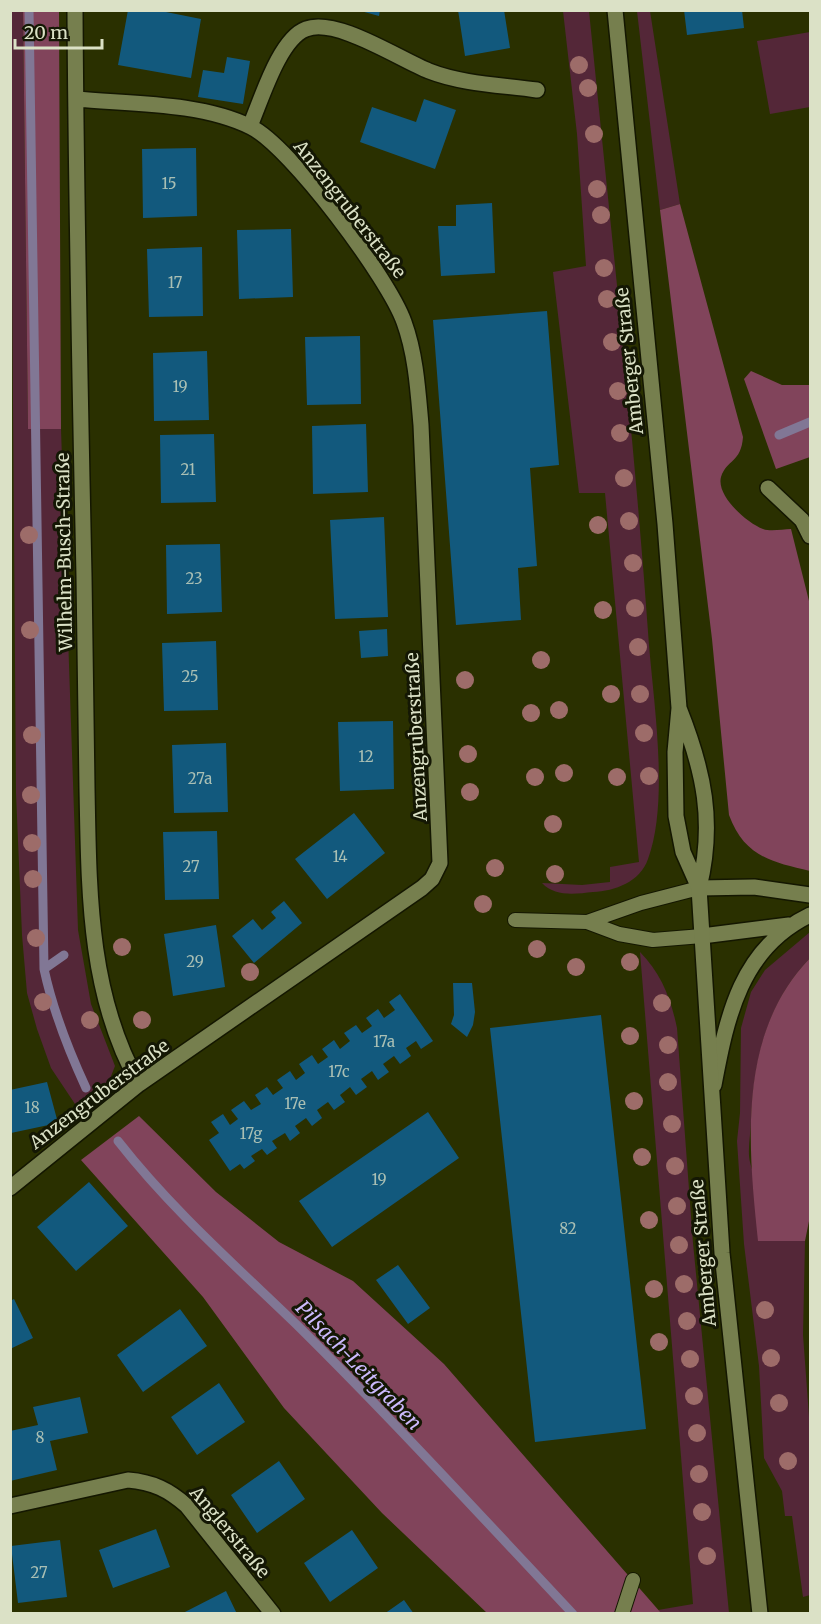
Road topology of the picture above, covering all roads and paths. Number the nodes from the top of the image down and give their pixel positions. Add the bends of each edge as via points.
1 (75, 10) edge
2 (615, 10) edge
3 (537, 90) dead end
4 (76, 99) junction
5 (250, 126) junction
6 (768, 488) dead end
7 (810, 536) edge
8 (679, 708) junction
9 (699, 888) junction
10 (810, 895) edge
11 (810, 915) edge
12 (515, 920) dead end
13 (587, 922) junction
14 (792, 925) junction
15 (702, 936) junction
16 (140, 1084) junction
17 (711, 1100) junction
18 (10, 1188) edge
19 (10, 1506) edge
20 (633, 1580) dead end
21 (273, 1614) edge
22 (622, 1614) edge
23 (760, 1614) edge

1 - 4 street, Wilhelm-Busch-Straße
2 - 8 street, Amberger Straße
3 - 5 street via 432,72 345,32 316,26 304,29 285,48
4 - 5 street, Anzengruberstraße via 165,106 219,115
4 - 16 street, Wilhelm-Busch-Straße via 92,918 106,1007 116,1039
5 - 16 street, Anzengruberstraße via 287,156 344,228 379,274 405,323 421,425 440,863 422,888
6 - 7 street via 802,520
8 - 9 street, Amberger Straße via 676,816 683,852
8 - 9 street, Amberger Straße via 699,762 708,824
9 - 10 street via 754,887
9 - 13 lane
9 - 15 street, Amberger Straße
11 - 14 street
12 - 13 lane
13 - 15 lane via 638,938
14 - 15 street
14 - 17 street via 764,948 737,993
15 - 17 street, Amberger Straße
16 - 18 street, Anzengruberstraße
17 - 23 street, Amberger Straße via 722,1253
19 - 21 street, Anglerstraße via 128,1480 159,1486 187,1506
20 - 22 lane

